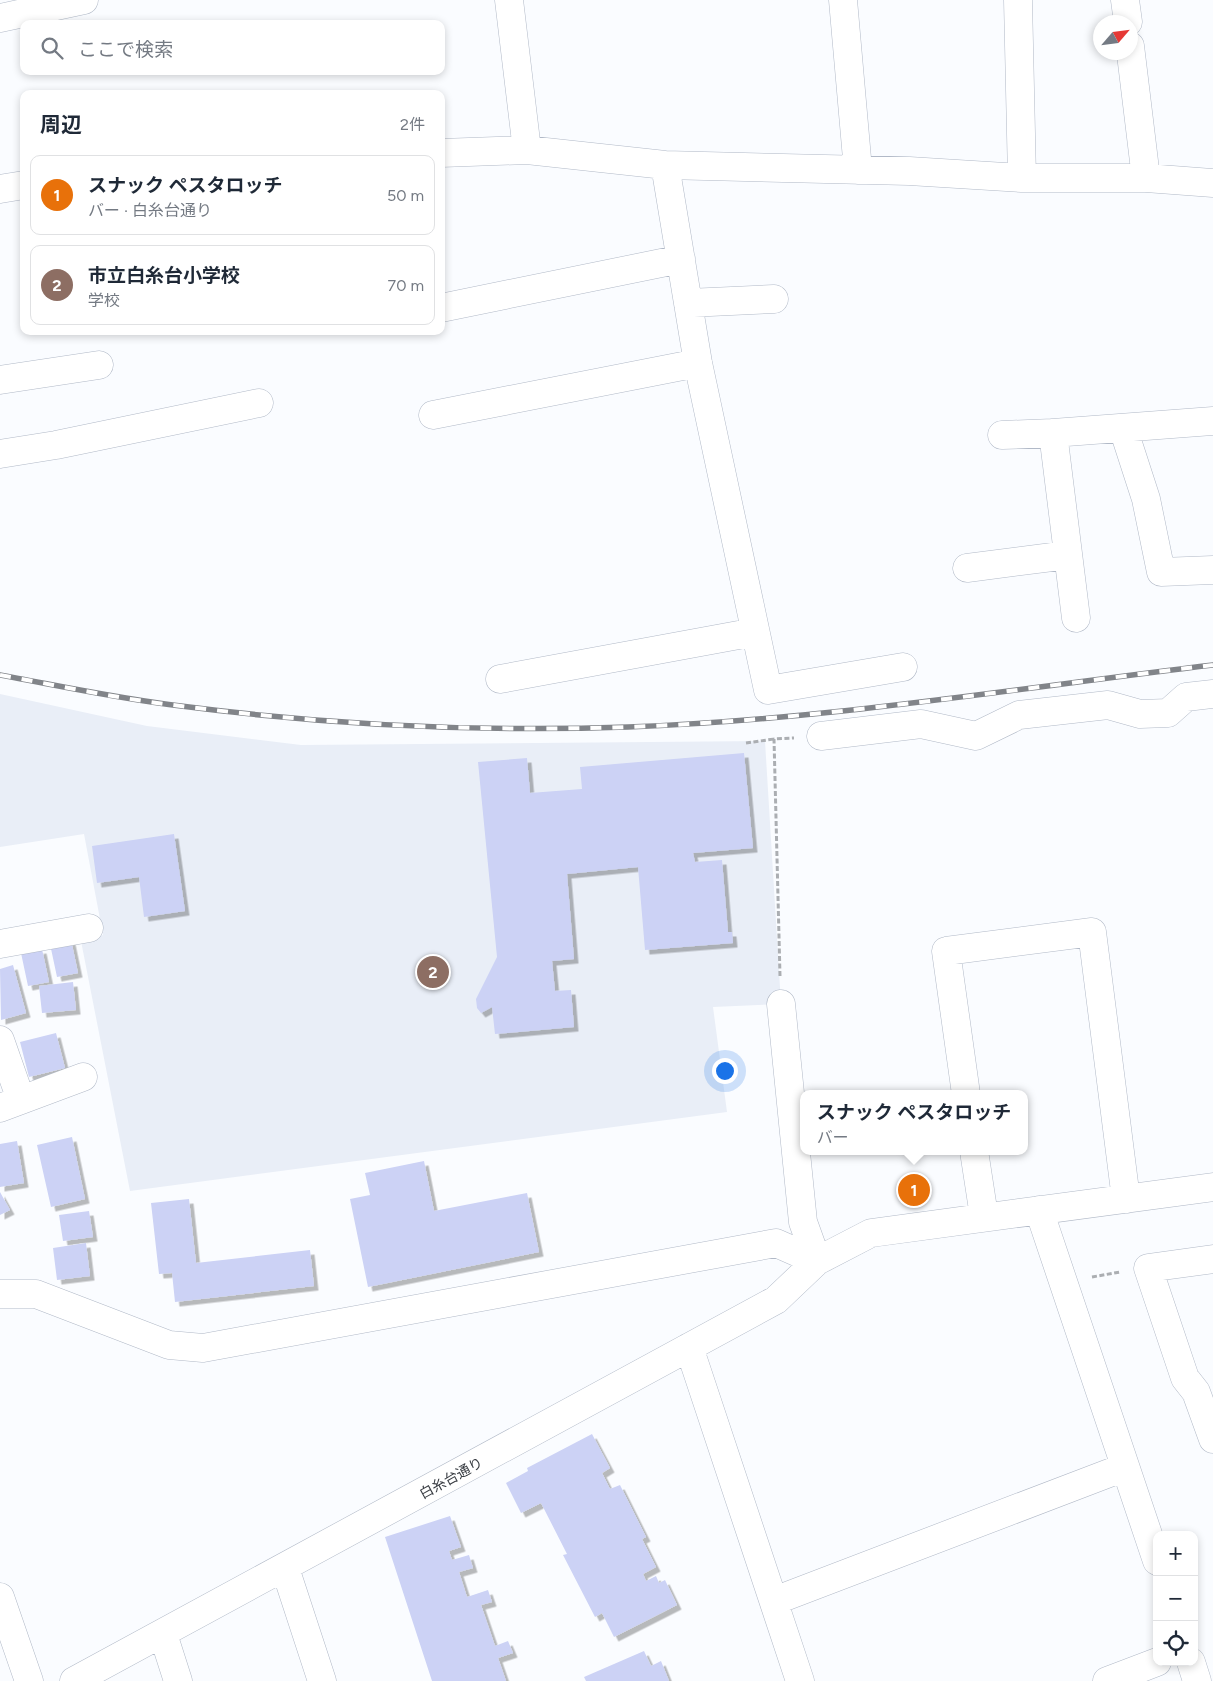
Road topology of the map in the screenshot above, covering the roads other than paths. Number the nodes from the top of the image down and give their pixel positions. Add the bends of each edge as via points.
1 (84, 0) edge
2 (509, 0) edge
3 (843, 0) edge
4 (1018, 0) edge
5 (1125, 0) edge
6 (1127, 15) edge
7 (0, 18) edge
8 (1132, 60) edge
9 (527, 150) junction
10 (445, 153) edge
11 (665, 165) junction
12 (858, 170) junction
13 (1022, 178) junction
14 (1146, 178) junction
15 (1213, 183) edge
16 (20, 186) edge
17 (0, 189) edge
18 (681, 259) junction
19 (774, 299) dead end
20 (688, 303) junction
21 (445, 307) edge
22 (698, 364) junction
23 (99, 365) dead end
24 (0, 380) edge
25 (259, 403) dead end
26 (433, 415) dead end
27 (1213, 421) edge
28 (1123, 428) junction
29 (1053, 433) junction
30 (1002, 435) dead end
31 (0, 454) edge
32 (1068, 555) junction
33 (967, 568) dead end
34 (1213, 570) edge
35 (1076, 618) dead end
36 (754, 632) junction
37 (903, 667) dead end
38 (500, 679) dead end
39 (1213, 694) edge
40 (822, 736) road end
41 (89, 928) dead end
42 (0, 944) edge
43 (781, 1004) road end
44 (0, 1040) edge
45 (83, 1077) dead end
46 (965, 1090) edge
47 (10, 1104) edge
48 (975, 1155) edge
49 (1213, 1187) edge
50 (1126, 1199) junction
51 (1039, 1210) junction
52 (984, 1216) junction
53 (1213, 1259) edge
54 (817, 1260) junction
55 (0, 1294) edge
56 (689, 1347) junction
57 (1205, 1391) edge
58 (1213, 1439) edge
59 (1125, 1467) junction
60 (1153, 1549) edge
61 (285, 1568) junction
62 (0, 1597) edge
63 (774, 1601) junction
64 (163, 1634) junction
65 (1153, 1664) edge
66 (1192, 1666) edge
67 (29, 1681) edge
68 (74, 1681) edge
69 (178, 1681) edge
70 (322, 1681) edge
71 (800, 1681) edge
72 (1107, 1681) edge
73 (1197, 1681) edge

1 - 7 street
2 - 9 street
3 - 12 street
4 - 13 street
5 - 6 street
8 - 14 street
9 - 10 street
9 - 11 street
11 - 12 street
11 - 18 street
12 - 13 street
13 - 14 street
14 - 15 street
16 - 17 street
18 - 20 street
18 - 21 street
19 - 20 street
20 - 22 street
22 - 26 street
22 - 36 street
23 - 24 street
25 - 31 street
27 - 28 street
28 - 29 street
28 - 34 street via 1146,499 1161,572
29 - 30 street
29 - 32 street
32 - 33 street
32 - 35 street
36 - 37 street via 768,690
36 - 38 street
39 - 40 street via 1186,697 1168,713 1140,714 1108,704 1019,715 976,736 921,724
41 - 42 street
43 - 54 street via 803,1222
44 - 47 street
45 - 47 street
46 - 50 street via 946,951 1092,932
48 - 52 street
49 - 50 street, 白糸台通り
50 - 51 street, 白糸台通り
51 - 52 street, 白糸台通り
51 - 59 street
52 - 54 street, 白糸台通り via 871,1233
53 - 57 street via 1148,1268 1185,1378
54 - 55 street via 776,1243 202,1348 169,1345 36,1294
54 - 56 street, 白糸台通り via 776,1300
56 - 61 street, 白糸台通り
56 - 63 street
57 - 58 street
59 - 60 street
59 - 63 street
61 - 64 street, 白糸台通り
61 - 70 street
62 - 67 street
63 - 71 street
64 - 68 street, 白糸台通り
64 - 69 street
65 - 72 street
66 - 73 street

